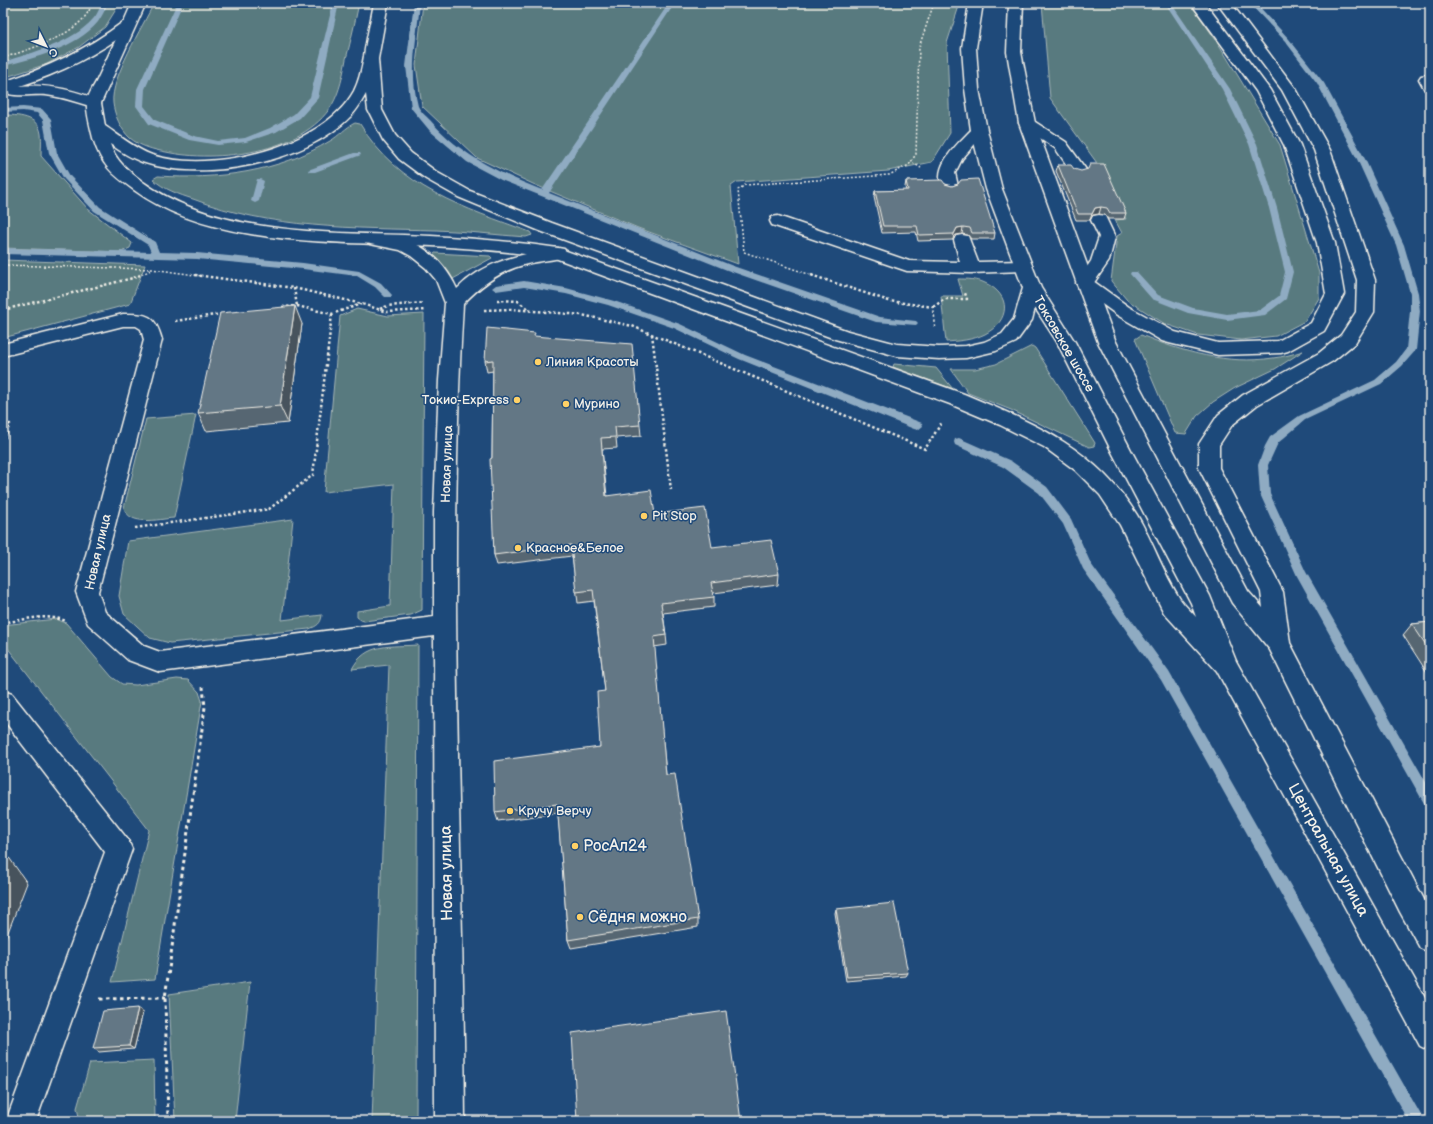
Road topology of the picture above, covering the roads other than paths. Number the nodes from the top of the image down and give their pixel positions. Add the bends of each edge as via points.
1 (139, 3) edge
2 (381, 3) edge
3 (976, 3) edge
4 (1016, 3) edge
5 (1198, 3) edge
6 (1224, 3) edge
7 (128, 25) junction
8 (372, 55) junction
9 (3, 87) edge
10 (3, 92) edge
11 (94, 103) junction
12 (1027, 123) junction
13 (98, 128) junction
14 (978, 130) junction
15 (1079, 171) edge
16 (950, 186) edge
17 (1099, 220) dead end
18 (778, 221) dead end
19 (376, 240) junction
20 (962, 240) dead end
21 (558, 253) junction
22 (1023, 266) junction
23 (971, 268) junction
24 (1085, 283) junction
25 (1032, 288) junction
26 (454, 303) junction
27 (3, 350) edge
28 (445, 625) junction
29 (1278, 643) junction
30 (1224, 664) junction
31 (3, 701) edge
32 (1430, 938) edge
33 (1430, 1036) edge
34 (21, 1121) edge
35 (450, 1121) edge

1 - 7 main road
2 - 8 main road
3 - 14 main road, Токсовское шоссе via 969,48
4 - 12 main road via 1014,52
5 - 24 main road via 1263,90 1292,145 1326,243 1335,294 1318,327 1281,347 1218,349 1169,337 1123,311
6 - 29 main road via 1289,89 1322,150 1366,280 1365,312 1348,339 1326,357 1250,400 1226,420 1209,444 1209,468 1272,592
7 - 9 main road via 85,55 61,67
7 - 11 main road
8 - 13 main road via 360,92 344,116 321,133 287,150 254,159 219,165 181,166 149,159 127,148
8 - 25 main road via 375,110 388,137 405,156 432,176 464,194 546,228 842,335 897,350 939,353 966,352 989,347 1009,338 1023,320
10 - 11 main road via 31,89 56,91
11 - 13 main road
12 - 15 main road via 1061,145
12 - 24 main road
13 - 19 main road via 106,155 121,173 147,192 190,214 224,224 277,232
14 - 16 main road via 955,157 947,173
14 - 22 main road, Токсовское шоссе via 994,190
17 - 24 main road via 1107,238 1100,261
18 - 23 main road via 907,266
19 - 21 main road via 507,246
19 - 26 main road via 405,246 432,264 444,279
20 - 23 main road
21 - 26 main road via 508,263 477,279
21 - 30 main road via 957,399 1052,442 1082,465 1107,489 1129,521 1172,606
22 - 23 main road
22 - 25 main road, Токсовское шоссе
24 - 29 main road via 1107,342 1240,597
25 - 30 main road, Токсовское шоссе via 1066,342 1202,602
26 - 28 main road, Новая улица via 445,512
27 - 28 main road, Новая улица via 123,320 140,320 149,326 153,340 87,592 96,617 136,653 160,662
28 - 35 main road, Новая улица
29 - 32 main road
30 - 33 main road, Центральная улица
31 - 34 main road via 119,849

